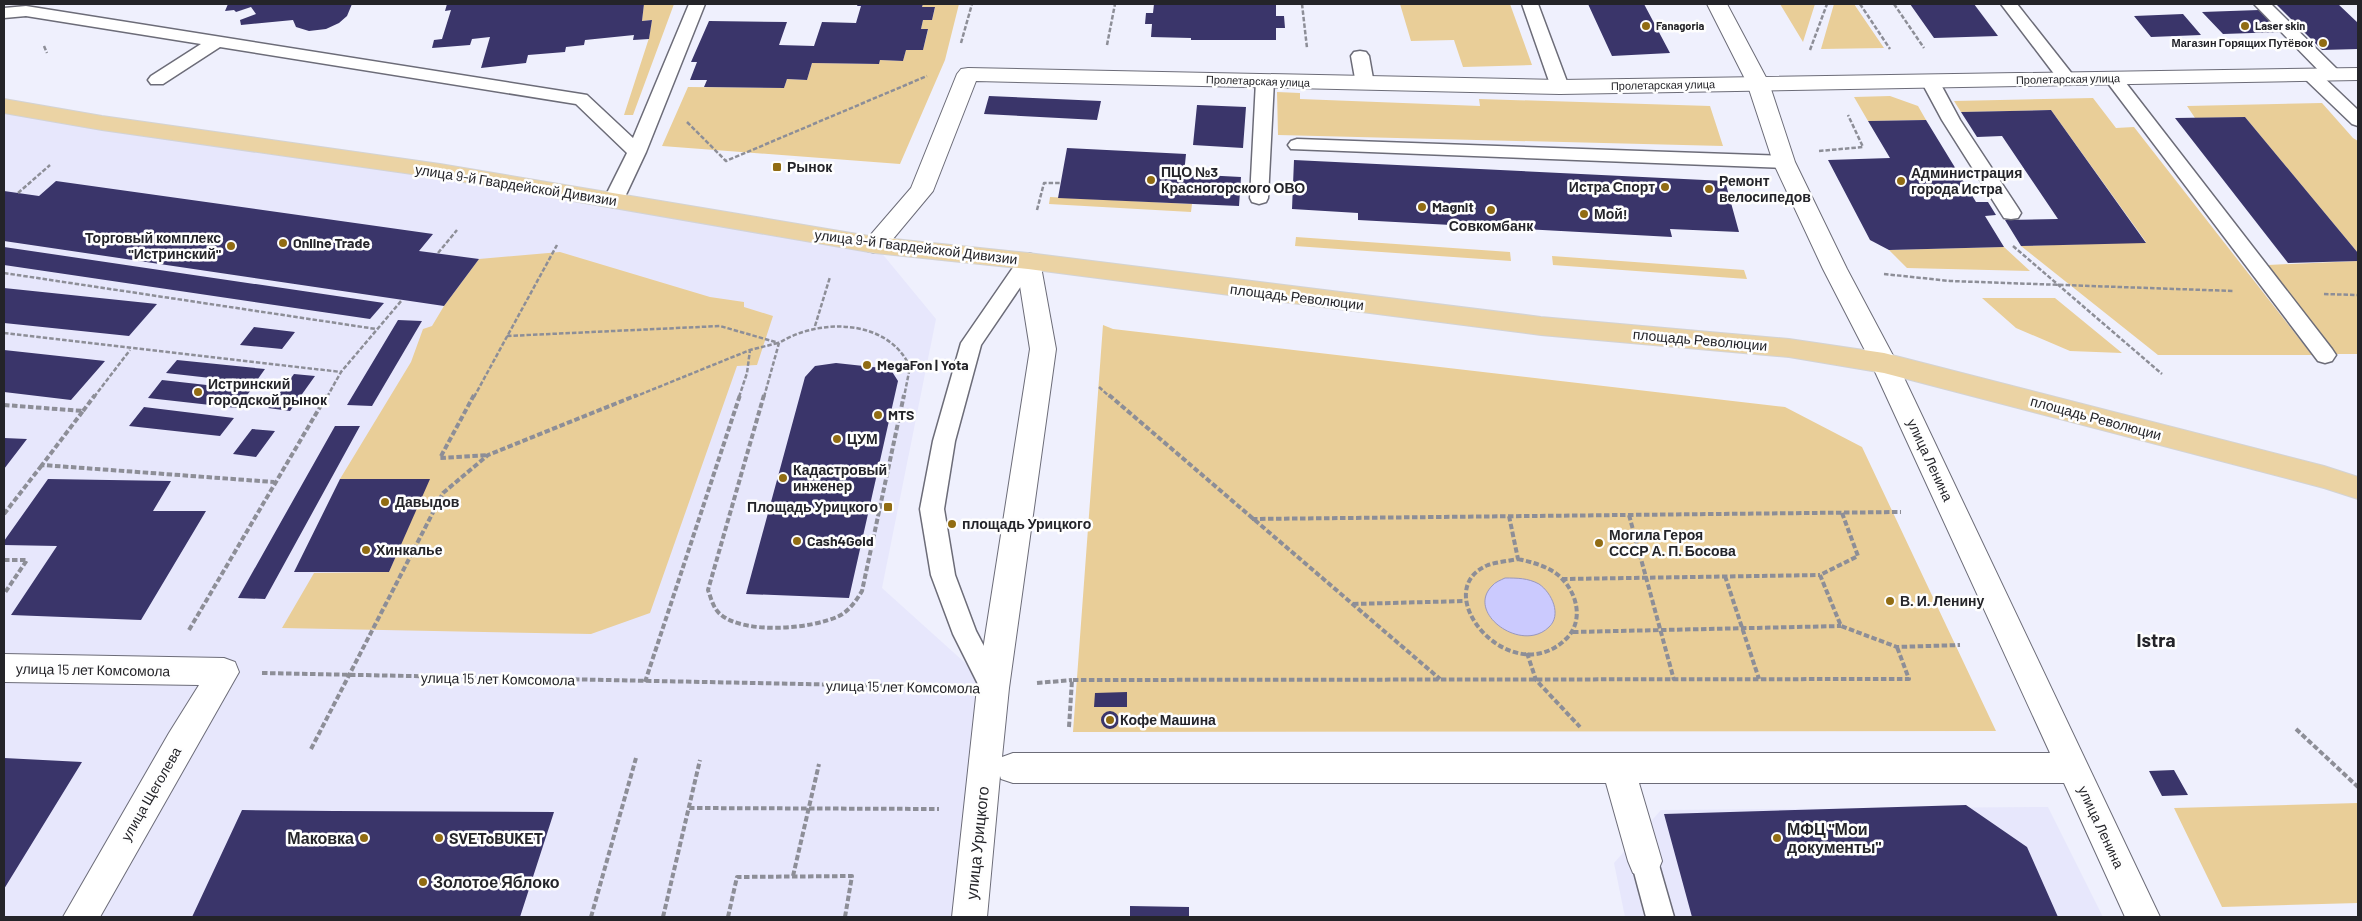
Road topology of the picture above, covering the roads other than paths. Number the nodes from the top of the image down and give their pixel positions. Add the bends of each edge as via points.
1 (697, 4) edge
2 (1530, 4) edge
3 (1717, 4) edge
4 (2009, 4) edge
5 (2262, 4) edge
6 (4, 13) edge
7 (217, 41) junction
8 (1360, 56) dead end
9 (2358, 74) edge
10 (2333, 75) junction
11 (2312, 76) junction
12 (2113, 78) junction
13 (2067, 79) junction
14 (157, 80) dead end
15 (1265, 81) junction
16 (1930, 81) junction
17 (1758, 83) junction
18 (1364, 84) junction
19 (1560, 87) junction
20 (4, 106) edge
21 (2358, 120) edge
22 (1297, 145) dead end
23 (637, 152) junction
24 (1784, 162) junction
25 (1258, 198) dead end
26 (613, 201) junction
27 (2012, 213) road end
28 (874, 245) junction
29 (1028, 261) junction
30 (2326, 355) dead end
31 (1884, 363) junction
32 (2358, 488) edge
33 (4, 668) edge
34 (224, 672) joint
35 (993, 688) junction
36 (999, 768) junction
37 (1618, 768) junction
38 (2074, 768) junction
39 (1645, 861) joint
40 (81, 917) edge
41 (969, 917) edge
42 (1660, 917) edge
43 (2143, 917) edge

1 - 23 lane
2 - 19 lane
3 - 17 street, улица Ленина
4 - 13 lane
5 - 10 lane
6 - 7 lane via 26,11
7 - 14 lane
7 - 23 lane via 581,99
8 - 18 lane
9 - 10 street, Пролетарская улица
10 - 11 street, Пролетарская улица
11 - 12 street, Пролетарская улица
11 - 21 lane
12 - 13 street, Пролетарская улица
12 - 30 lane
13 - 16 street, Пролетарская улица
15 - 18 street, Пролетарская улица
15 - 25 lane
15 - 28 street, Пролетарская улица via 968,74 921,191
16 - 17 street, Пролетарская улица
16 - 27 lane via 1951,120
17 - 19 street, Пролетарская улица
17 - 24 street, улица Ленина
18 - 19 street, Пролетарская улица
20 - 26 main road, улица 9-й Гвардейской Дивизии via 440,171
22 - 24 lane
23 - 26 lane
24 - 31 street, улица Ленина
26 - 28 main road, улица 9-й Гвардейской Дивизии
28 - 29 main road, улица 9-й Гвардейской Дивизии
29 - 31 main road, площадь Революции via 1278,295 1541,326 1789,348
29 - 35 street via 1043,349
29 - 35 lane via 971,343 944,441 932,509 943,575 965,634
31 - 32 main road, площадь Революции
31 - 38 street, улица Ленина
33 - 34 street, улица 15 лет Комсомола
34 - 40 street, улица Щеголева
35 - 36 street
36 - 37 street
36 - 41 street, улица Урицкого
37 - 38 street
37 - 39 street
38 - 43 street, улица Ленина
39 - 42 lane

